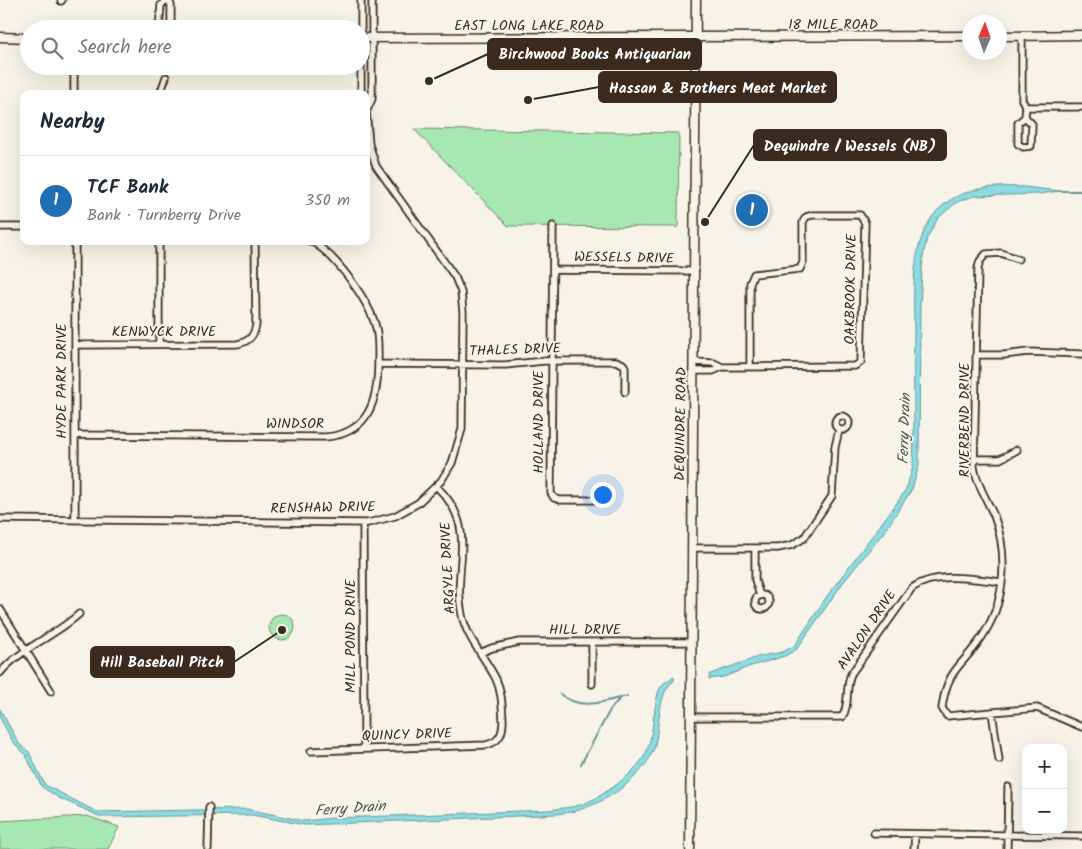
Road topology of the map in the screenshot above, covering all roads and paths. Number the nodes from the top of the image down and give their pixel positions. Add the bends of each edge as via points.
1 (167, 0) edge
2 (361, 0) edge
3 (372, 0) edge
4 (696, 0) edge
5 (160, 20) edge
6 (171, 20) edge
7 (361, 20) edge
8 (1022, 35) junction
9 (1082, 35) edge
10 (962, 36) edge
11 (1007, 36) edge
12 (0, 38) edge
13 (20, 38) edge
14 (372, 38) junction
15 (696, 38) junction
16 (74, 75) edge
17 (361, 75) edge
18 (166, 77) dead end
19 (74, 90) edge
20 (161, 90) edge
21 (361, 90) edge
22 (370, 103) edge
23 (1082, 107) edge
24 (1026, 108) junction
25 (1025, 117) junction
26 (370, 150) edge
27 (553, 226) dead end
28 (0, 227) edge
29 (20, 227) edge
30 (74, 245) edge
31 (159, 245) edge
32 (255, 245) edge
33 (316, 245) edge
34 (1018, 259) dead end
35 (553, 270) junction
36 (694, 271) junction
37 (159, 344) junction
38 (75, 345) junction
39 (1082, 354) edge
40 (976, 355) junction
41 (552, 361) junction
42 (378, 364) junction
43 (463, 364) junction
44 (694, 367) junction
45 (750, 367) junction
46 (625, 392) dead end
47 (839, 430) dead end
48 (75, 435) junction
49 (1017, 450) dead end
50 (974, 459) junction
51 (436, 486) junction
52 (597, 500) dead end
53 (0, 519) edge
54 (75, 520) junction
55 (363, 523) junction
56 (692, 548) junction
57 (755, 548) junction
58 (1002, 582) junction
59 (760, 596) dead end
60 (0, 610) edge
61 (79, 614) dead end
62 (592, 642) junction
63 (692, 642) junction
64 (26, 652) junction
65 (480, 653) junction
66 (0, 673) edge
67 (592, 684) dead end
68 (51, 691) dead end
69 (992, 712) junction
70 (691, 717) junction
71 (1082, 727) edge
72 (500, 737) joint
73 (364, 749) junction
74 (312, 750) dead end
75 (1000, 760) dead end
76 (1008, 787) dead end
77 (209, 808) dead end
78 (874, 833) dead end
79 (915, 834) junction
80 (1007, 835) junction
81 (1082, 836) edge
82 (208, 849) edge
83 (690, 849) edge
84 (914, 849) edge
85 (1007, 849) edge

1 - 5 street via 162,5
1 - 6 street via 171,6
2 - 7 street
3 - 14 street, RENSHAW DRIVE
4 - 15 main road, DEQUINDRE ROAD
8 - 9 main road
8 - 11 main road
8 - 24 street via 1022,100
10 - 15 main road, 18 MILE ROAD
12 - 13 main road
14 - 15 main road, EAST LONG LAKE ROAD
14 - 22 street, RENSHAW DRIVE
15 - 36 main road, DEQUINDRE ROAD
16 - 19 street
17 - 21 street
18 - 20 street
23 - 24 street
24 - 25 street
25 - 25 street via 1018,124 1018,144 1023,147 1032,143 1032,124
26 - 43 street, RENSHAW DRIVE via 379,172 457,283 463,306
27 - 35 street, HOLLAND DRIVE
28 - 29 street
30 - 38 street, HYDE PARK DRIVE
31 - 37 street
32 - 37 street, KENWYCK DRIVE via 256,325 252,336 237,344
33 - 42 street, WINDSOR via 330,255 368,306 377,331
34 - 40 street, RIVERBEND DRIVE via 992,253 980,261
35 - 36 street, WESSELS DRIVE
35 - 41 street, HOLLAND DRIVE
36 - 44 main road, DEQUINDRE ROAD
37 - 38 street, KENWYCK DRIVE
38 - 48 street, HYDE PARK DRIVE
39 - 40 street via 1028,352
40 - 50 street, RIVERBEND DRIVE
41 - 43 street, THALES DRIVE
41 - 46 street, THALES DRIVE via 620,362 625,367
41 - 52 street, HOLLAND DRIVE via 551,489 554,498 560,500
42 - 43 street, THALES DRIVE
42 - 48 street, WINDSOR via 378,388 369,412 356,426 337,436
43 - 51 street, RENSHAW DRIVE via 460,439 452,463
44 - 45 street via 714,371 722,367
44 - 56 main road, DEQUINDRE ROAD
45 - 45 street, OAKBROOK DRIVE via 855,366 861,362 865,223 862,217 857,214 812,214 806,217 800,269 754,274 750,283
47 - 57 street via 832,496 812,528 798,542 785,547
48 - 54 street, HYDE PARK DRIVE
49 - 50 street via 1000,459
50 - 58 street, RIVERBEND DRIVE via 978,484 994,515 999,536
51 - 55 street, RENSHAW DRIVE via 425,498 402,513
51 - 65 street, ARGYLE DRIVE via 453,504 460,521 462,612 466,628
53 - 54 street, RENSHAW DRIVE
54 - 55 street, RENSHAW DRIVE
55 - 73 street, MILL POND DRIVE
56 - 57 street
56 - 63 main road, DEQUINDRE ROAD
57 - 59 street via 755,580
58 - 69 street, RIVERBEND DRIVE via 987,629 948,679 942,708 947,716
58 - 70 street, AVALON DRIVE via 940,578 912,588 851,674 842,717
60 - 64 street
61 - 64 street
62 - 63 street, HILL DRIVE
62 - 65 street, HILL DRIVE via 519,642
62 - 67 street
63 - 70 main road, DEQUINDRE ROAD
64 - 66 street
64 - 68 street
65 - 72 street, ARGYLE DRIVE via 499,688 503,721
69 - 71 street via 1037,708
69 - 75 street
70 - 83 main road, DEQUINDRE ROAD
72 - 73 street, QUINCY DRIVE via 486,745
73 - 74 street, QUINCY DRIVE
76 - 80 street
77 - 82 street
78 - 79 street
79 - 80 street
79 - 84 street
80 - 81 street
80 - 85 street

